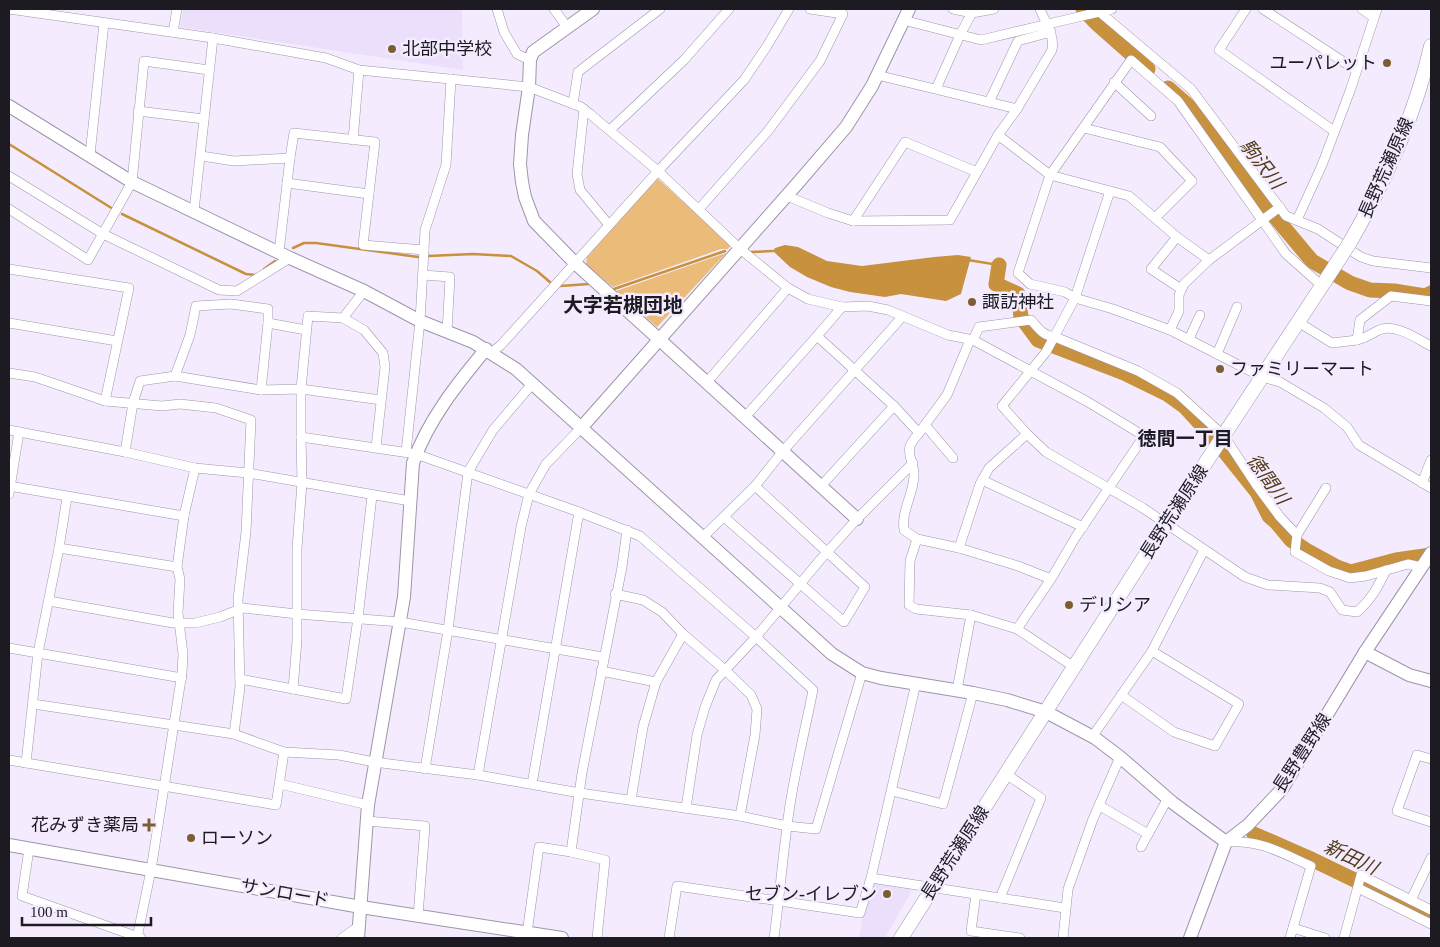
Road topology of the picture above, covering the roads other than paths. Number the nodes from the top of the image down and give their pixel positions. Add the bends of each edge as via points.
1 (9, 9) edge
2 (177, 9) edge
3 (498, 9) edge
4 (554, 9) edge
5 (593, 9) edge
6 (660, 9) edge
7 (729, 9) edge
8 (790, 9) edge
9 (810, 9) edge
10 (953, 9) edge
11 (994, 9) edge
12 (1040, 9) edge
13 (1112, 9) edge
14 (1246, 9) edge
15 (1263, 9) edge
16 (1362, 9) edge
17 (844, 11) edge
18 (973, 11) edge
19 (1097, 11) edge
20 (58, 13) edge
21 (1375, 13) edge
22 (906, 14) edge
23 (104, 23) junction
24 (567, 27) junction
25 (1049, 29) junction
26 (173, 32) junction
27 (960, 35) junction
28 (213, 38) junction
29 (1431, 46) edge
30 (530, 60) junction
31 (209, 70) junction
32 (359, 70) junction
33 (1356, 70) junction
34 (877, 75) junction
35 (451, 79) junction
36 (1114, 82) junction
37 (529, 88) junction
38 (936, 89) junction
39 (989, 102) junction
40 (573, 104) junction
41 (9, 106) edge
42 (584, 109) junction
43 (1017, 109) junction
44 (138, 111) junction
45 (1151, 116) dead end
46 (204, 120) junction
47 (1084, 128) junction
48 (610, 130) junction
49 (1334, 131) junction
50 (998, 136) junction
51 (353, 140) junction
52 (90, 155) junction
53 (201, 156) junction
54 (290, 158) junction
55 (658, 171) junction
56 (977, 172) junction
57 (1050, 175) junction
58 (9, 176) edge
59 (132, 182) junction
60 (287, 183) junction
61 (1110, 191) junction
62 (370, 194) junction
63 (787, 196) junction
64 (699, 208) junction
65 (1278, 208) junction
66 (9, 209) edge
67 (194, 211) junction
68 (1156, 218) junction
69 (1264, 219) junction
70 (1296, 220) junction
71 (853, 221) junction
72 (609, 225) junction
73 (103, 234) junction
74 (1177, 237) junction
75 (740, 248) junction
76 (424, 250) junction
77 (284, 255) junction
78 (1209, 260) junction
79 (575, 262) junction
80 (9, 268) edge
81 (1431, 268) edge
82 (423, 275) junction
83 (1324, 283) junction
84 (788, 288) junction
85 (1181, 290) junction
86 (364, 291) junction
87 (1075, 298) junction
88 (1431, 301) edge
89 (842, 307) junction
90 (1237, 307) dead end
91 (1200, 315) dead end
92 (902, 317) junction
93 (342, 318) junction
94 (420, 321) junction
95 (9, 322) edge
96 (1298, 322) junction
97 (268, 323) junction
98 (306, 330) junction
99 (1170, 330) junction
100 (447, 332) junction
101 (817, 336) junction
102 (660, 339) junction
103 (1054, 339) junction
104 (971, 340) junction
105 (1189, 340) junction
106 (1357, 340) junction
107 (117, 341) junction
108 (1431, 346) edge
109 (489, 351) junction
110 (1217, 354) junction
111 (854, 370) junction
112 (1030, 371) junction
113 (9, 373) edge
114 (175, 376) junction
115 (1262, 377) junction
116 (707, 382) junction
117 (532, 384) junction
118 (301, 389) junction
119 (262, 390) junction
120 (382, 400) junction
121 (105, 401) junction
122 (133, 403) junction
123 (894, 406) junction
124 (745, 416) junction
125 (581, 428) junction
126 (922, 429) junction
127 (9, 430) edge
128 (19, 432) junction
129 (1027, 434) junction
130 (300, 437) junction
131 (1220, 442) junction
132 (376, 447) junction
133 (783, 451) junction
134 (125, 452) junction
135 (411, 453) junction
136 (953, 458) dead end
137 (1431, 460) edge
138 (913, 463) junction
139 (195, 468) junction
140 (468, 472) junction
141 (248, 474) junction
142 (982, 480) junction
143 (302, 483) junction
144 (1422, 483) junction
145 (755, 486) junction
146 (821, 486) junction
147 (1326, 488) dead end
148 (1431, 488) edge
149 (9, 489) edge
150 (1109, 489) junction
151 (530, 494) junction
152 (372, 496) junction
153 (67, 497) junction
154 (410, 502) junction
155 (579, 512) junction
156 (184, 516) junction
157 (724, 517) junction
158 (857, 519) junction
159 (1166, 523) junction
160 (1083, 527) junction
161 (627, 530) junction
162 (1297, 536) junction
163 (702, 538) junction
164 (917, 539) junction
165 (59, 548) junction
166 (959, 548) junction
167 (1204, 550) junction
168 (828, 552) junction
169 (1425, 561) edge
170 (177, 567) junction
171 (1386, 570) junction
172 (1052, 579) junction
173 (800, 584) junction
174 (615, 594) junction
175 (49, 601) junction
176 (780, 609) junction
177 (239, 610) junction
178 (297, 614) junction
179 (971, 615) junction
180 (358, 618) junction
181 (400, 622) junction
182 (179, 623) junction
183 (1017, 629) junction
184 (448, 630) junction
185 (684, 634) junction
186 (756, 638) junction
187 (502, 639) junction
188 (9, 648) edge
189 (555, 648) junction
190 (1152, 650) junction
191 (1365, 652) junction
192 (38, 654) junction
193 (603, 657) junction
194 (1074, 667) junction
195 (601, 670) junction
196 (725, 670) junction
197 (862, 672) junction
198 (182, 678) junction
199 (240, 678) junction
200 (1431, 680) edge
201 (656, 682) junction
202 (916, 683) junction
203 (293, 689) junction
204 (957, 690) junction
205 (973, 693) junction
206 (1121, 695) junction
207 (33, 704) junction
208 (1046, 712) junction
209 (174, 725) junction
210 (234, 734) junction
211 (1092, 736) junction
212 (284, 752) junction
213 (1120, 757) junction
214 (1431, 759) edge
215 (9, 760) edge
216 (374, 762) junction
217 (26, 764) junction
218 (424, 768) junction
219 (1006, 774) junction
220 (478, 775) junction
221 (280, 784) junction
222 (532, 784) junction
223 (165, 786) junction
224 (892, 791) junction
225 (580, 792) junction
226 (1168, 798) junction
227 (631, 800) junction
228 (368, 805) junction
229 (1100, 806) junction
230 (686, 808) junction
231 (740, 816) junction
232 (367, 820) junction
233 (1431, 822) edge
234 (787, 826) junction
235 (1148, 834) junction
236 (1226, 842) junction
237 (9, 845) edge
238 (1141, 847) dead end
239 (29, 849) junction
240 (571, 852) junction
241 (1431, 858) edge
242 (151, 870) junction
243 (871, 878) junction
244 (933, 887) junction
245 (1358, 888) junction
246 (976, 894) junction
247 (1000, 898) junction
248 (1411, 900) junction
249 (779, 901) junction
250 (361, 907) junction
251 (1065, 908) junction
252 (1431, 910) edge
253 (418, 916) junction
254 (1431, 924) edge
255 (1293, 928) junction
256 (358, 932) edge
257 (527, 933) junction
258 (998, 937) edge
259 (139, 938) edge
260 (342, 938) edge
261 (561, 938) edge
262 (597, 938) edge
263 (669, 938) edge
264 (774, 938) edge
265 (901, 938) edge
266 (1020, 938) edge
267 (1063, 938) edge
268 (1190, 938) edge
269 (1290, 938) edge
270 (1325, 938) edge
271 (1344, 938) edge

1 - 20 street
2 - 26 street
3 - 30 street via 504,32 517,54
4 - 24 street
5 - 24 street
6 - 40 street via 578,72
7 - 48 street via 684,60
8 - 55 street via 744,80
9 - 17 street
10 - 18 street
11 - 18 street
12 - 25 street
13 - 19 street
14 - 49 street via 1219,50
15 - 33 street
16 - 21 street
17 - 64 street via 820,61 768,131
18 - 27 street
19 - 25 street
19 - 65 street via 1191,90
20 - 23 street
21 - 33 street
22 - 27 street
22 - 34 street
23 - 26 street
23 - 52 street
24 - 30 street via 533,52
25 - 27 street via 981,40
25 - 39 street via 1018,41
25 - 43 street via 1054,43 1052,50
26 - 28 street
27 - 38 street
28 - 31 street
28 - 32 street via 326,58
29 - 83 main road, 長野荒瀬原線, bridge via 1400,144 1370,209
30 - 37 street
31 - 44 street via 144,61
31 - 46 street
32 - 35 street
32 - 51 street
33 - 49 street
34 - 38 street
34 - 63 street via 846,127
35 - 37 street
35 - 76 street via 446,165 425,230
36 - 45 street
36 - 47 street
36 - 69 street via 1131,60 1178,101
37 - 40 street
37 - 79 street via 520,164 525,197 534,222
38 - 39 street
39 - 43 street
40 - 42 street
41 - 52 street
42 - 48 street
42 - 72 street via 577,174 580,190
43 - 50 street
44 - 46 street
44 - 59 street
46 - 53 street
47 - 57 street
47 - 68 street via 1160,147 1192,181
48 - 55 street
49 - 70 street
50 - 56 street
50 - 57 street
51 - 54 street via 294,133
51 - 62 street via 375,142
52 - 59 street
53 - 54 street via 234,161
53 - 67 street
54 - 60 street
55 - 64 street
55 - 72 street
56 - 71 street via 950,220
56 - 71 street via 905,142
57 - 61 street
57 - 87 street via 1018,273 1030,284 1065,292
58 - 73 street
59 - 67 street
59 - 73 street
60 - 62 street
60 - 77 street
61 - 68 street via 1129,196
61 - 87 street
62 - 76 street via 363,244
63 - 71 street
63 - 75 street
64 - 75 street
65 - 69 street
65 - 70 street
66 - 73 street via 88,260
67 - 77 street
68 - 74 street
69 - 78 street
69 - 83 street via 1286,254
70 - 81 street via 1318,229 1361,257
72 - 79 street
73 - 77 street via 219,290 237,291
74 - 78 street
74 - 85 street via 1151,269
75 - 84 street
75 - 102 street
76 - 82 street
77 - 86 street
78 - 85 street
79 - 102 street
79 - 109 street via 507,338
80 - 107 street via 129,288
82 - 94 street
82 - 100 street via 450,277
83 - 96 main road, 長野荒瀬原線
84 - 89 street via 808,299
84 - 116 street
85 - 99 street via 1178,295 1179,311
86 - 93 street
86 - 94 street
87 - 99 street
87 - 103 street
88 - 106 street via 1391,296 1360,320
89 - 92 street via 868,306
89 - 101 street
90 - 110 street
91 - 105 street
92 - 104 street via 948,335
92 - 111 street
93 - 98 street via 308,316
93 - 120 street via 364,330 383,353
94 - 100 street
94 - 135 street
95 - 107 street
96 - 106 street via 1332,343
96 - 115 main road, 長野荒瀬原線
97 - 98 street
97 - 114 street via 268,309 232,304 196,306 190,335
97 - 119 street
98 - 118 street
99 - 105 street
100 - 109 street
101 - 111 street
101 - 124 street
102 - 116 street
102 - 125 street
103 - 104 street via 1041,332 1031,320 979,327
103 - 112 street
103 - 131 street via 1138,371 1177,393
104 - 112 street
104 - 126 street via 947,395
105 - 110 street
106 - 108 street via 1367,338 1380,329 1391,329 1403,331
107 - 121 street
109 - 117 street
109 - 135 street via 440,409
110 - 115 street
111 - 123 street
111 - 133 street
112 - 129 street via 1002,406
112 - 150 street via 1144,436
113 - 121 street via 35,377
114 - 119 street
114 - 122 street via 140,380
115 - 131 main road, 長野荒瀬原線
115 - 144 street via 1280,382 1324,408 1347,427 1359,445
116 - 124 street
117 - 125 street
117 - 140 street via 494,430
118 - 119 street
118 - 120 street
118 - 130 street
120 - 132 street
121 - 122 street
122 - 134 street
122 - 141 street via 216,408 251,420
123 - 126 street
123 - 146 street
124 - 133 street
125 - 151 street via 546,464
125 - 163 street
126 - 136 street
126 - 138 street via 911,444 909,455
127 - 128 street
128 - 134 street
128 - 149 street
129 - 142 street via 989,468
129 - 150 street via 1046,452
130 - 132 street
130 - 143 street
131 - 159 main road, 長野荒瀬原線
131 - 162 street
132 - 135 street
133 - 145 street
133 - 146 street
134 - 139 street
135 - 140 street
135 - 154 street
137 - 144 street
138 - 158 street
138 - 164 street via 915,475 902,521 904,530
139 - 141 street
139 - 156 street
140 - 151 street
140 - 184 street
141 - 143 street
141 - 177 street
142 - 160 street
142 - 166 street
143 - 152 street
143 - 178 street via 297,548
144 - 148 street
145 - 157 street
145 - 168 street
146 - 158 street
147 - 162 street
149 - 153 street
150 - 159 street
150 - 160 street
151 - 155 street
151 - 187 street via 521,527
152 - 154 street
152 - 180 street
153 - 156 street
153 - 165 street
154 - 181 street
155 - 161 street
155 - 189 street
156 - 170 street
157 - 163 street
157 - 173 street
158 - 168 street
159 - 167 street
159 - 194 main road, 長野荒瀬原線
160 - 172 street
161 - 174 street
161 - 186 street via 665,556
162 - 171 street via 1295,552 1329,571 1350,578
163 - 176 street
164 - 166 street
164 - 179 street via 910,561 909,605 916,609
165 - 170 street
165 - 175 street
166 - 172 street
167 - 171 street via 1245,576 1268,585 1320,588 1330,592 1342,610 1357,612 1368,604
167 - 190 street
168 - 173 street
168 - 173 street via 866,587 844,622
169 - 171 street
169 - 191 street, 長野豊野線
170 - 182 street via 180,579
172 - 183 street
173 - 176 street
174 - 185 street via 643,600 662,612
174 - 193 street
175 - 182 street
175 - 192 street
176 - 186 street
176 - 197 street via 832,654
177 - 178 street
177 - 182 street via 220,618
177 - 199 street
178 - 180 street
178 - 203 street
179 - 183 street
179 - 204 street
180 - 181 street
180 - 203 street via 346,699
181 - 184 street
181 - 216 street
182 - 198 street
183 - 194 street
184 - 187 street
184 - 218 street
185 - 196 street
185 - 201 street
186 - 196 street
186 - 234 street via 813,690
187 - 189 street
187 - 220 street
188 - 192 street
189 - 193 street
189 - 222 street
190 - 206 street
190 - 206 street via 1239,704 1215,746 1174,732
191 - 200 street via 1409,675
191 - 236 street, 長野豊野線 via 1282,789 1248,825
192 - 198 street
192 - 207 street
193 - 195 street
194 - 208 main road, 長野荒瀬原線
195 - 201 street
195 - 225 street
196 - 230 street via 716,680 702,717
196 - 231 street via 751,695 757,709 756,735
197 - 202 street
197 - 234 street via 816,829
198 - 209 street
199 - 203 street
199 - 210 street
201 - 227 street via 642,727
202 - 204 street
202 - 224 street
204 - 205 street
205 - 208 street
205 - 224 street via 943,804
206 - 211 street
207 - 209 street
207 - 217 street
208 - 211 street
208 - 219 main road, 長野荒瀬原線
209 - 210 street
209 - 223 street
210 - 212 street
211 - 213 street
212 - 216 street via 339,755
212 - 221 street
213 - 226 street
213 - 229 street
214 - 233 street via 1417,755 1397,811
215 - 217 street
216 - 218 street
216 - 228 street
217 - 223 street
218 - 220 street
219 - 244 main road, 長野荒瀬原線
219 - 247 street via 1041,798
220 - 222 street
221 - 223 street via 276,805
221 - 228 street
222 - 225 street
223 - 242 street
224 - 243 street
225 - 227 street
225 - 240 street
226 - 235 street
226 - 236 street
227 - 230 street
228 - 232 street
229 - 235 street
229 - 251 street via 1068,889
230 - 231 street
231 - 234 street
232 - 250 street
232 - 253 street via 425,826
234 - 249 street
235 - 238 street
236 - 255 street via 1261,844 1311,866
236 - 268 street
237 - 239 street, サンロード
239 - 242 street, サンロード
239 - 259 street via 22,896
240 - 257 street via 539,847
240 - 262 street via 606,860
241 - 248 street
242 - 250 street, サンロード
242 - 259 street
243 - 244 street
243 - 249 street via 860,913
244 - 246 street
244 - 265 main road, 長野荒瀬原線
245 - 248 street via 1362,875
245 - 254 street
245 - 271 street
246 - 247 street
246 - 258 street via 971,931
247 - 251 street
248 - 252 street
249 - 263 street via 678,886
249 - 264 street
250 - 253 street, サンロード
250 - 256 street
251 - 267 street
253 - 257 street, サンロード
255 - 269 street
255 - 270 street
256 - 260 street
257 - 261 street, サンロード
258 - 266 street

